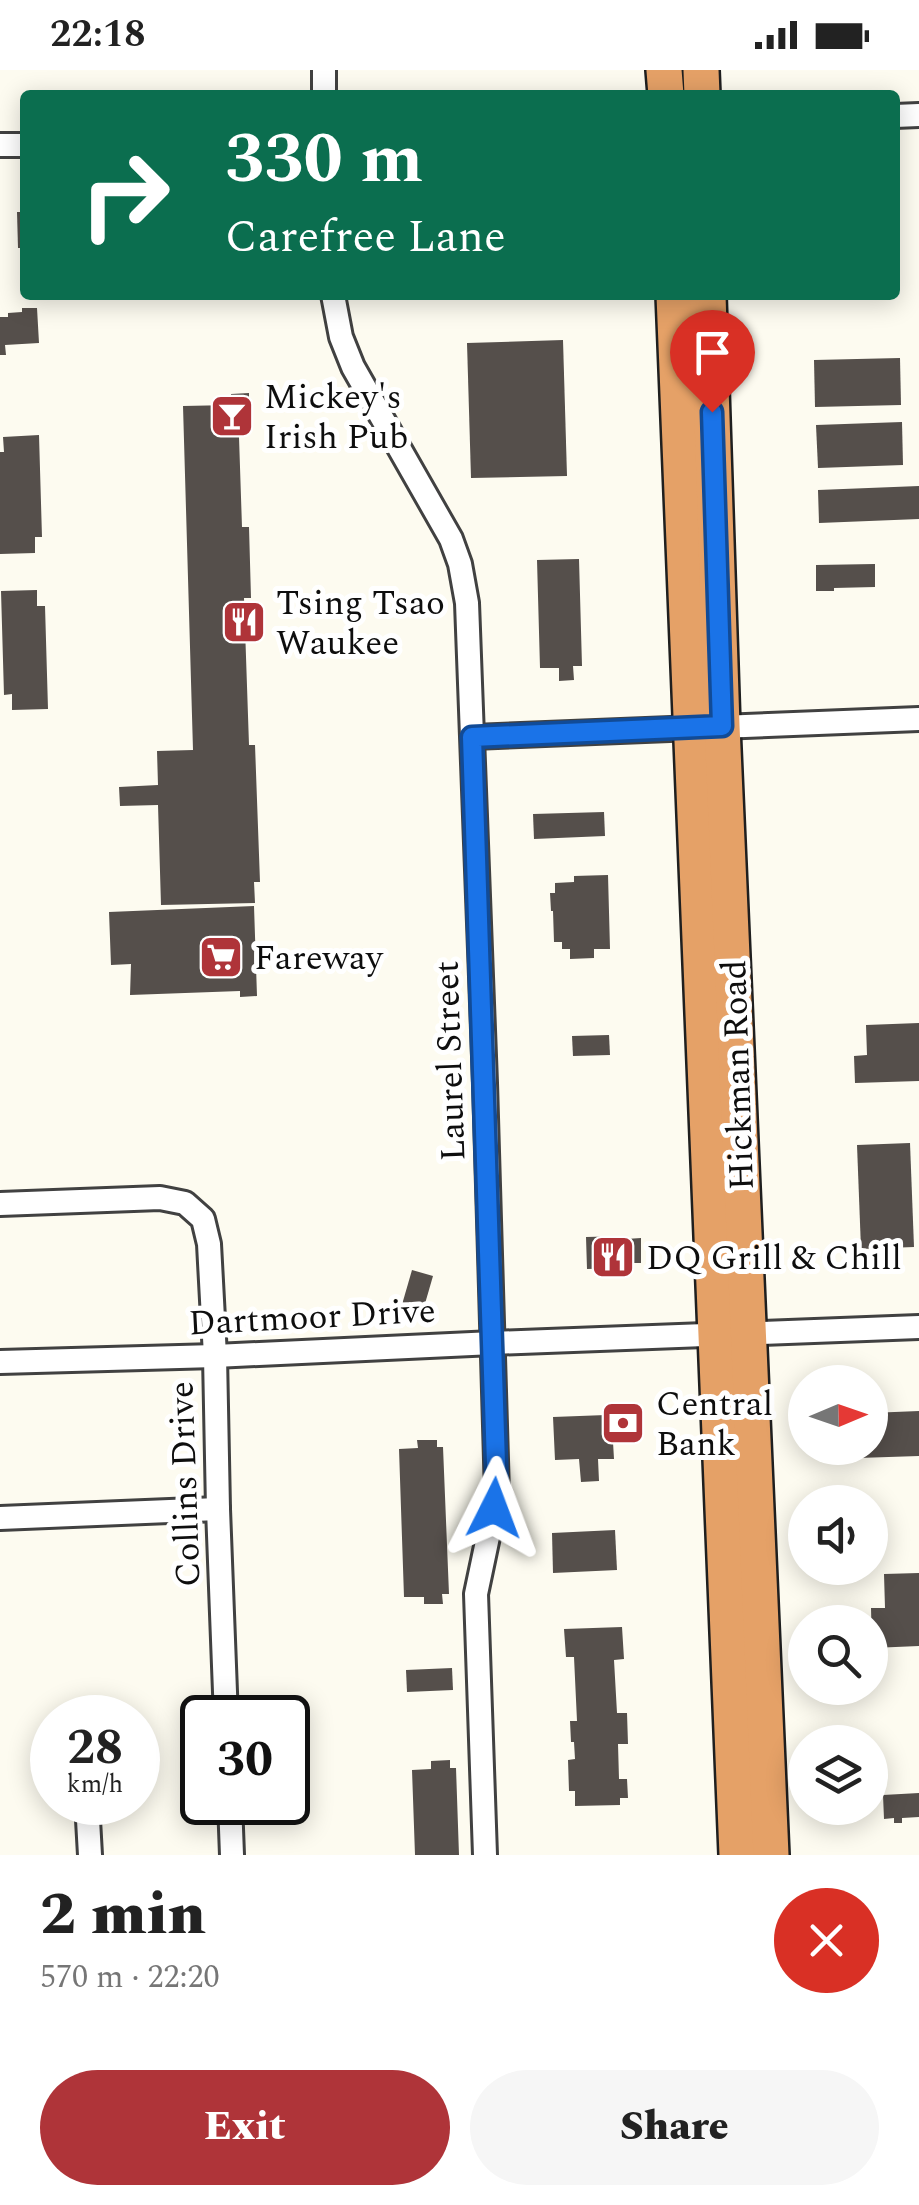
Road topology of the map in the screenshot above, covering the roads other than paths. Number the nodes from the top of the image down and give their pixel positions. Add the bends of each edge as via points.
1 (333, 300) edge
2 (674, 300) edge
3 (708, 300) edge
4 (919, 719) edge
5 (707, 727) junction
6 (472, 737) junction
7 (0, 1204) edge
8 (919, 1327) edge
9 (731, 1334) junction
10 (493, 1343) junction
11 (215, 1356) junction
12 (0, 1362) edge
13 (218, 1509) junction
14 (0, 1518) edge
15 (225, 1695) edge
16 (88, 1825) edge
17 (231, 1825) edge
18 (90, 1855) edge
19 (232, 1855) edge
20 (484, 1855) edge
21 (737, 1855) edge
22 (770, 1855) edge

1 - 6 street, Laurel Street via 352,367 460,564 468,603
2 - 5 highway, Hickman Road
3 - 5 highway, Hickman Road
4 - 5 street
5 - 6 street
5 - 9 highway, Hickman Road
6 - 10 street, Laurel Street
7 - 11 street, Collins Drive via 160,1198 185,1203 204,1219 209,1244
8 - 9 street, Dartmoor Drive
9 - 10 street, Dartmoor Drive
9 - 21 highway, Hickman Road
9 - 22 highway, Hickman Road
10 - 11 street, Dartmoor Drive
10 - 20 street, Laurel Street via 497,1494 476,1594
11 - 12 street, Dartmoor Drive
11 - 13 street, Collins Drive
13 - 14 street
13 - 15 street, Collins Drive
16 - 18 street
17 - 19 street

